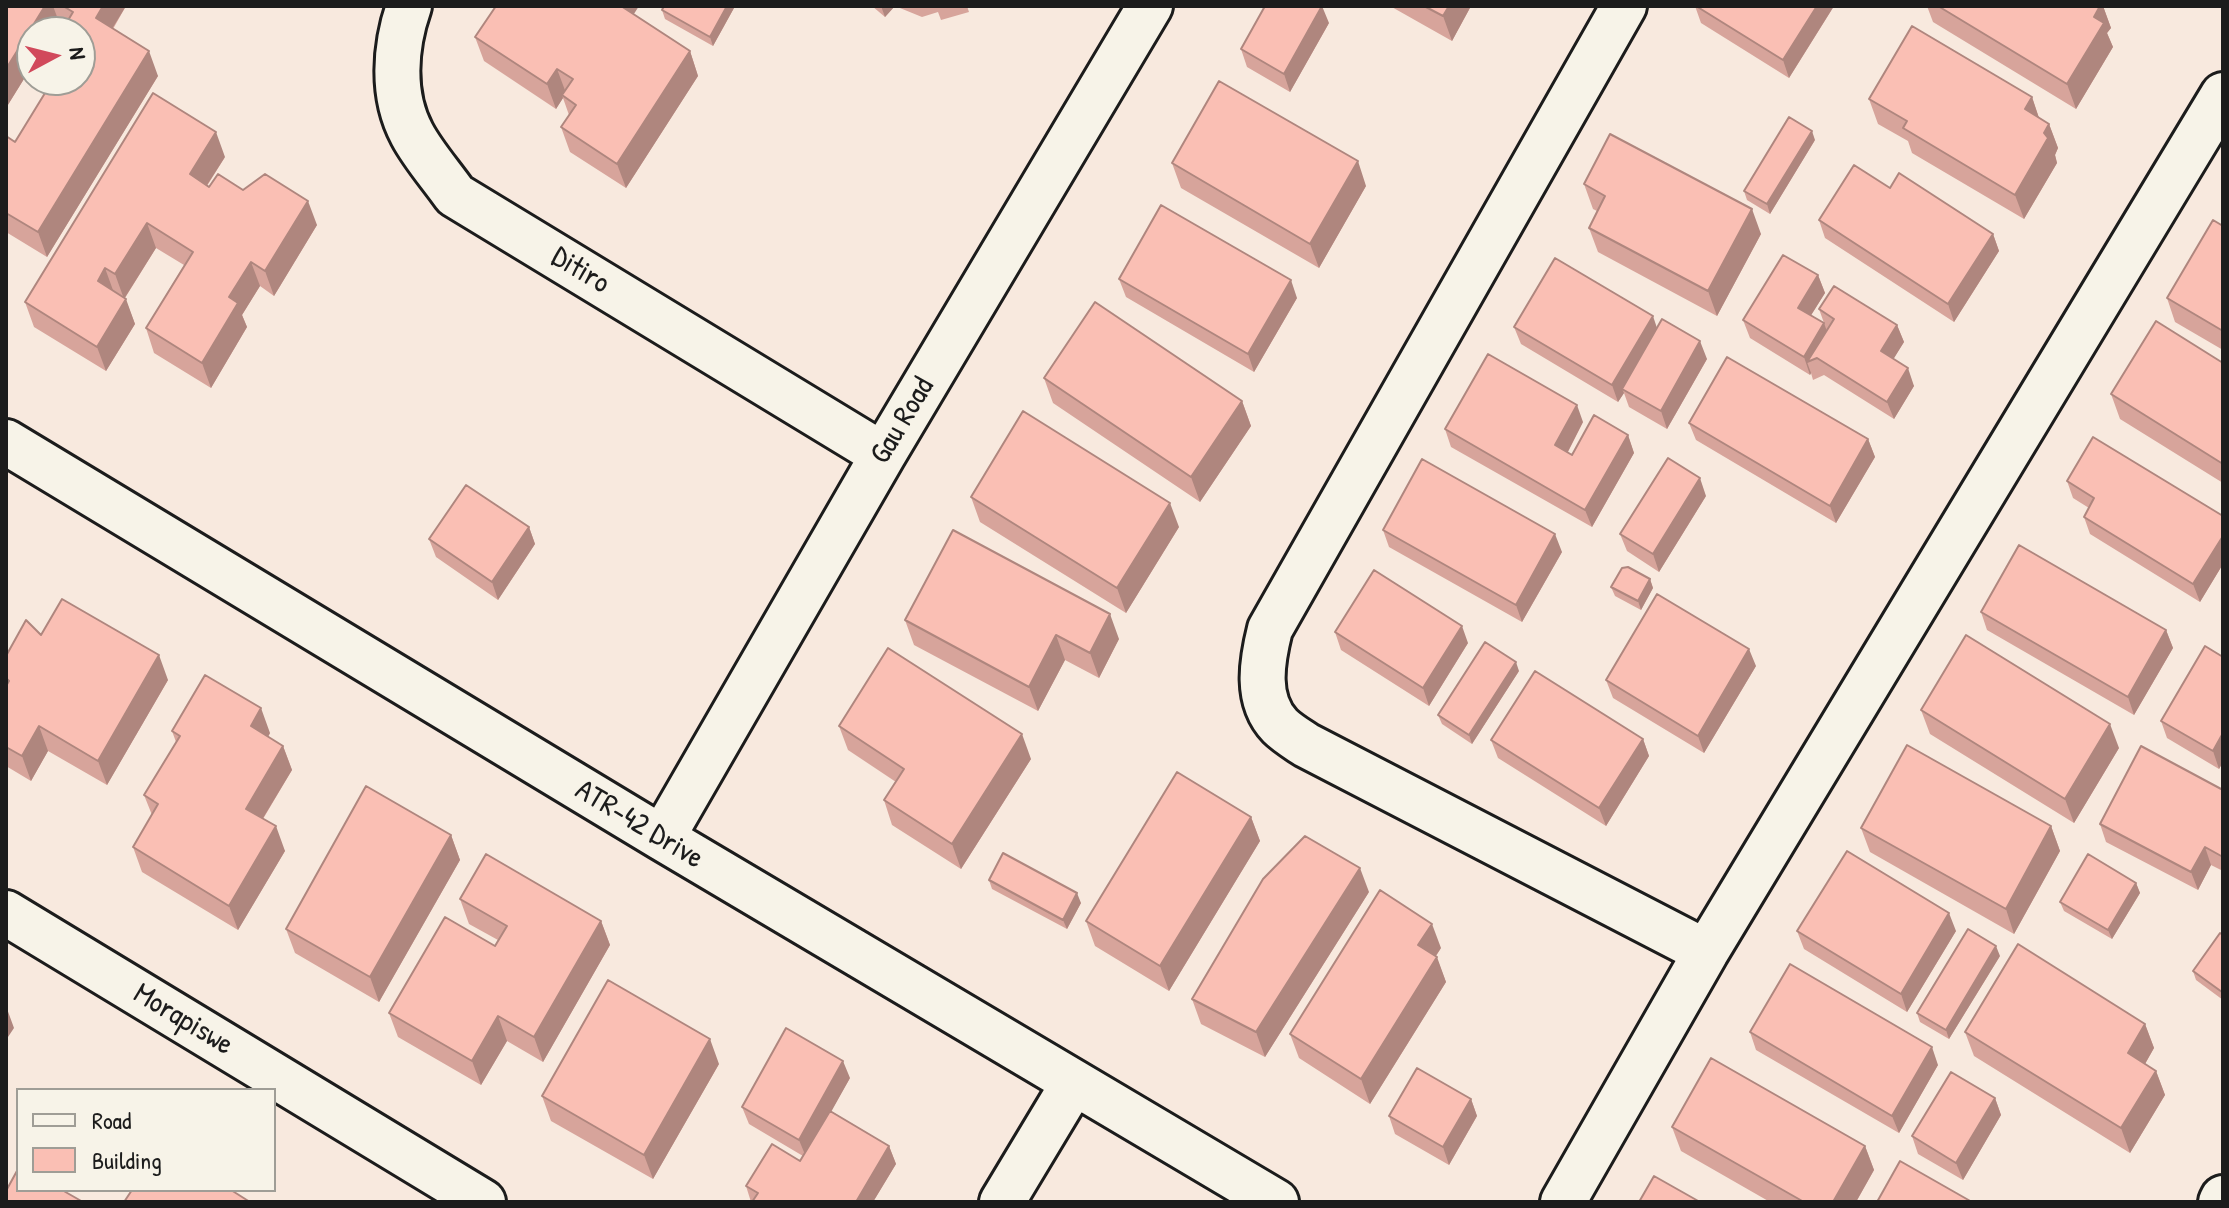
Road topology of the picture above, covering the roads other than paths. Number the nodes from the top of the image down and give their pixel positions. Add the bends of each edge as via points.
1 (409, 6) edge
2 (1150, 6) edge
3 (1624, 6) edge
4 (2223, 95) edge
5 (6, 442) edge
6 (883, 455) junction
7 (662, 838) junction
8 (6, 913) edge
9 (1706, 952) junction
10 (1073, 1084) junction
11 (483, 1202) edge
12 (1002, 1202) edge
13 (1276, 1202) edge
14 (1563, 1202) edge

1 - 6 street, Ditiro via 395,77 411,132 455,195
2 - 6 street, Gau Road
3 - 9 street via 1270,629 1263,697 1279,725 1306,745
4 - 9 street
5 - 7 street, ATR-42 Drive
6 - 7 street, Gau Road
7 - 10 street, ATR-42 Drive
8 - 11 street, Morapiswe
9 - 14 street
10 - 12 street
10 - 13 street, ATR-42 Drive

